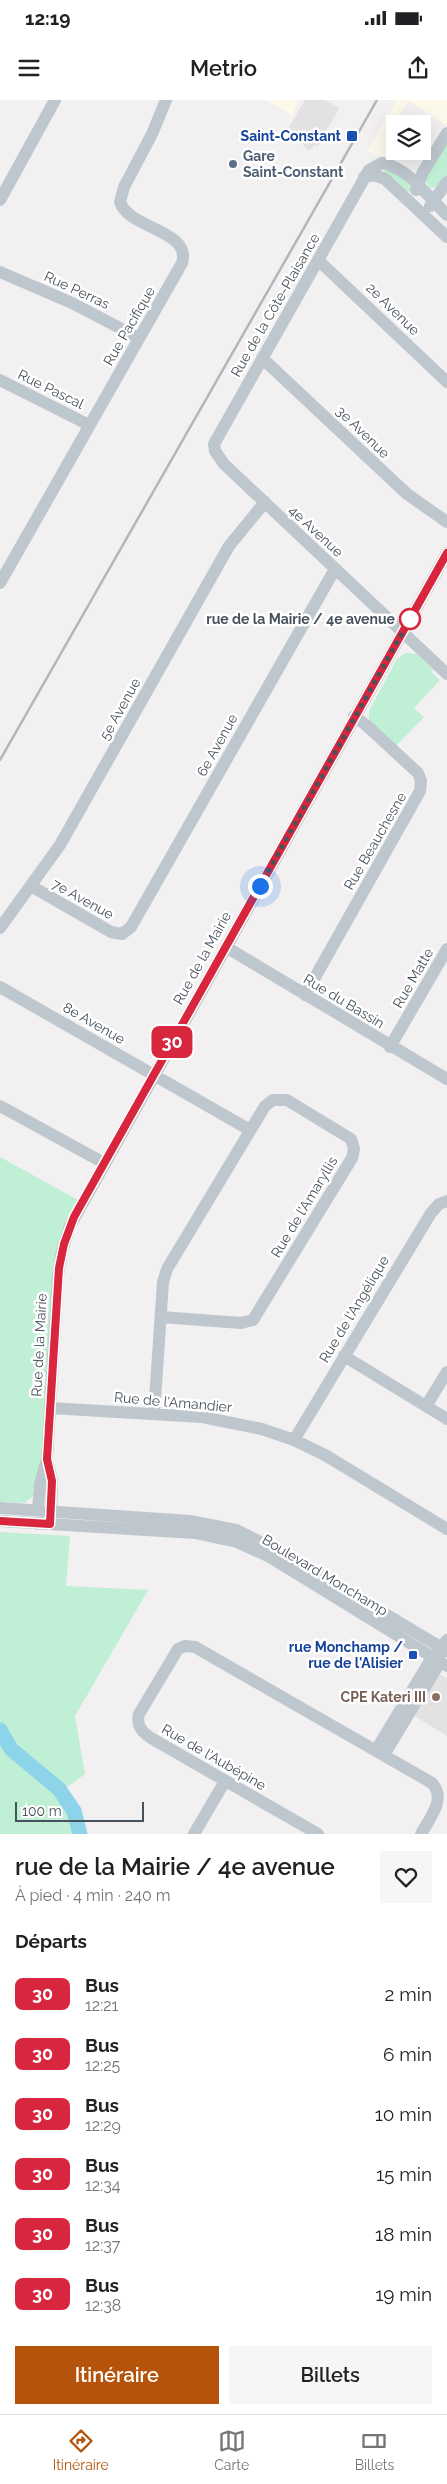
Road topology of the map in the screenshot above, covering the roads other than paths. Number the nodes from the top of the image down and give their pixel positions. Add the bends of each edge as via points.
1 (55, 100) edge
2 (166, 100) edge
3 (447, 133) edge
4 (364, 178) junction
5 (447, 182) edge
6 (417, 184) junction
7 (0, 200) edge
8 (410, 200) junction
9 (434, 202) junction
10 (423, 213) junction
11 (447, 215) edge
12 (447, 237) edge
13 (318, 260) junction
14 (0, 272) edge
15 (139, 338) junction
16 (262, 358) junction
17 (0, 382) edge
18 (447, 382) edge
19 (89, 425) junction
20 (214, 448) joint
21 (265, 502) junction
22 (447, 522) edge
23 (447, 553) edge
24 (335, 568) junction
25 (0, 582) edge
26 (402, 632) junction
27 (447, 674) edge
28 (354, 716) junction
29 (31, 886) junction
30 (0, 928) edge
31 (122, 934) joint
32 (226, 947) junction
33 (447, 949) edge
34 (0, 987) edge
35 (305, 995) junction
36 (390, 1047) junction
37 (154, 1075) junction
38 (447, 1079) edge
39 (0, 1106) edge
40 (250, 1130) junction
41 (104, 1163) junction
42 (447, 1201) edge
43 (161, 1318) junction
44 (344, 1356) junction
45 (447, 1372) edge
46 (426, 1406) junction
47 (50, 1408) junction
48 (154, 1414) junction
49 (447, 1419) edge
50 (294, 1440) junction
51 (47, 1459) junction
52 (0, 1508) edge
53 (38, 1510) junction
54 (51, 1511) junction
55 (0, 1522) edge
56 (37, 1524) junction
57 (50, 1524) junction
58 (447, 1529) edge
59 (443, 1654) edge
60 (380, 1753) junction
61 (225, 1780) junction
62 (194, 1834) edge
63 (318, 1834) edge
64 (421, 1834) edge

1 - 7 street
2 - 15 street, Rue Pacifique via 124,187 120,202 128,214 177,242 184,255
3 - 6 street
4 - 6 street, Rue de la Côte-Plaisance via 372,167 382,162
4 - 8 street via 383,177
4 - 13 street, Rue de la Côte-Plaisance
5 - 9 street
6 - 8 street
6 - 9 street
8 - 10 street
9 - 10 street
9 - 11 street
10 - 12 street
13 - 16 street, Rue de la Côte-Plaisance
13 - 18 street, 2e Avenue
14 - 15 street, Rue Perras via 72,303
15 - 19 street, Rue Pacifique
16 - 20 street, Rue de la Côte-Plaisance via 217,436
16 - 22 street, 3e Avenue via 407,494
17 - 19 street, Rue Pascal
19 - 25 street, Rue Pacifique
20 - 21 street, 4e Avenue via 224,464
21 - 24 street, 4e Avenue
21 - 29 street, 5e Avenue via 229,546 60,845
23 - 26 street, Rue de la Mairie
24 - 26 street, 4e Avenue
24 - 31 street, 6e Avenue via 137,917
26 - 27 street, 4e Avenue
26 - 28 street, Rue de la Mairie
28 - 32 street, Rue de la Mairie
28 - 35 street, Rue Beauchesne via 418,773 420,791
29 - 30 street, 5e Avenue
29 - 31 street, 7e Avenue via 106,929
32 - 35 street, Rue du Bassin
32 - 37 street, Rue de la Mairie
33 - 36 street, Rue Matte
34 - 37 street, 8e Avenue
35 - 36 street, Rue du Bassin
36 - 38 street, Rue du Bassin
37 - 40 street, 8e Avenue
37 - 41 street, Rue de la Mairie
39 - 41 street
40 - 43 street, Rue de l'Amaryllis via 167,1269
40 - 43 street, Rue de l'Amaryllis via 269,1102 283,1099 348,1137 353,1142 354,1153 252,1320 241,1323
41 - 47 street, Rue de la Mairie via 74,1217 62,1251
42 - 44 street, Rue de l'Angélique via 431,1213
43 - 48 street, Rue de l'Amaryllis
44 - 46 street
44 - 50 street, Rue de l'Angélique
45 - 46 street
46 - 49 street
47 - 48 street, Rue de l'Amandier
47 - 51 street, Rue de la Mairie
48 - 50 street, Rue de l'Amandier via 225,1420
50 - 58 street, Rue de l'Amandier via 332,1459
51 - 53 street, Rue de la Mairie via 40,1484
51 - 54 street, Rue de la Mairie via 52,1481
52 - 53 street, Boulevard Monchamp
53 - 54 street, Boulevard Monchamp
53 - 56 street, Rue de la Mairie
54 - 57 street, Rue de la Mairie
54 - 59 street, Boulevard Monchamp via 190,1521 236,1530 271,1546
55 - 56 street, Boulevard Monchamp
56 - 57 street, Boulevard Monchamp
57 - 59 street, Boulevard Monchamp via 195,1533 237,1542
59 - 60 street
60 - 61 street, Rue de l'Aubépine via 195,1647 181,1646 142,1708 139,1727 151,1738
60 - 64 street, Rue de l'Aubépine via 432,1783 438,1790 438,1804
61 - 62 street
61 - 63 street, Rue de l'Aubépine

